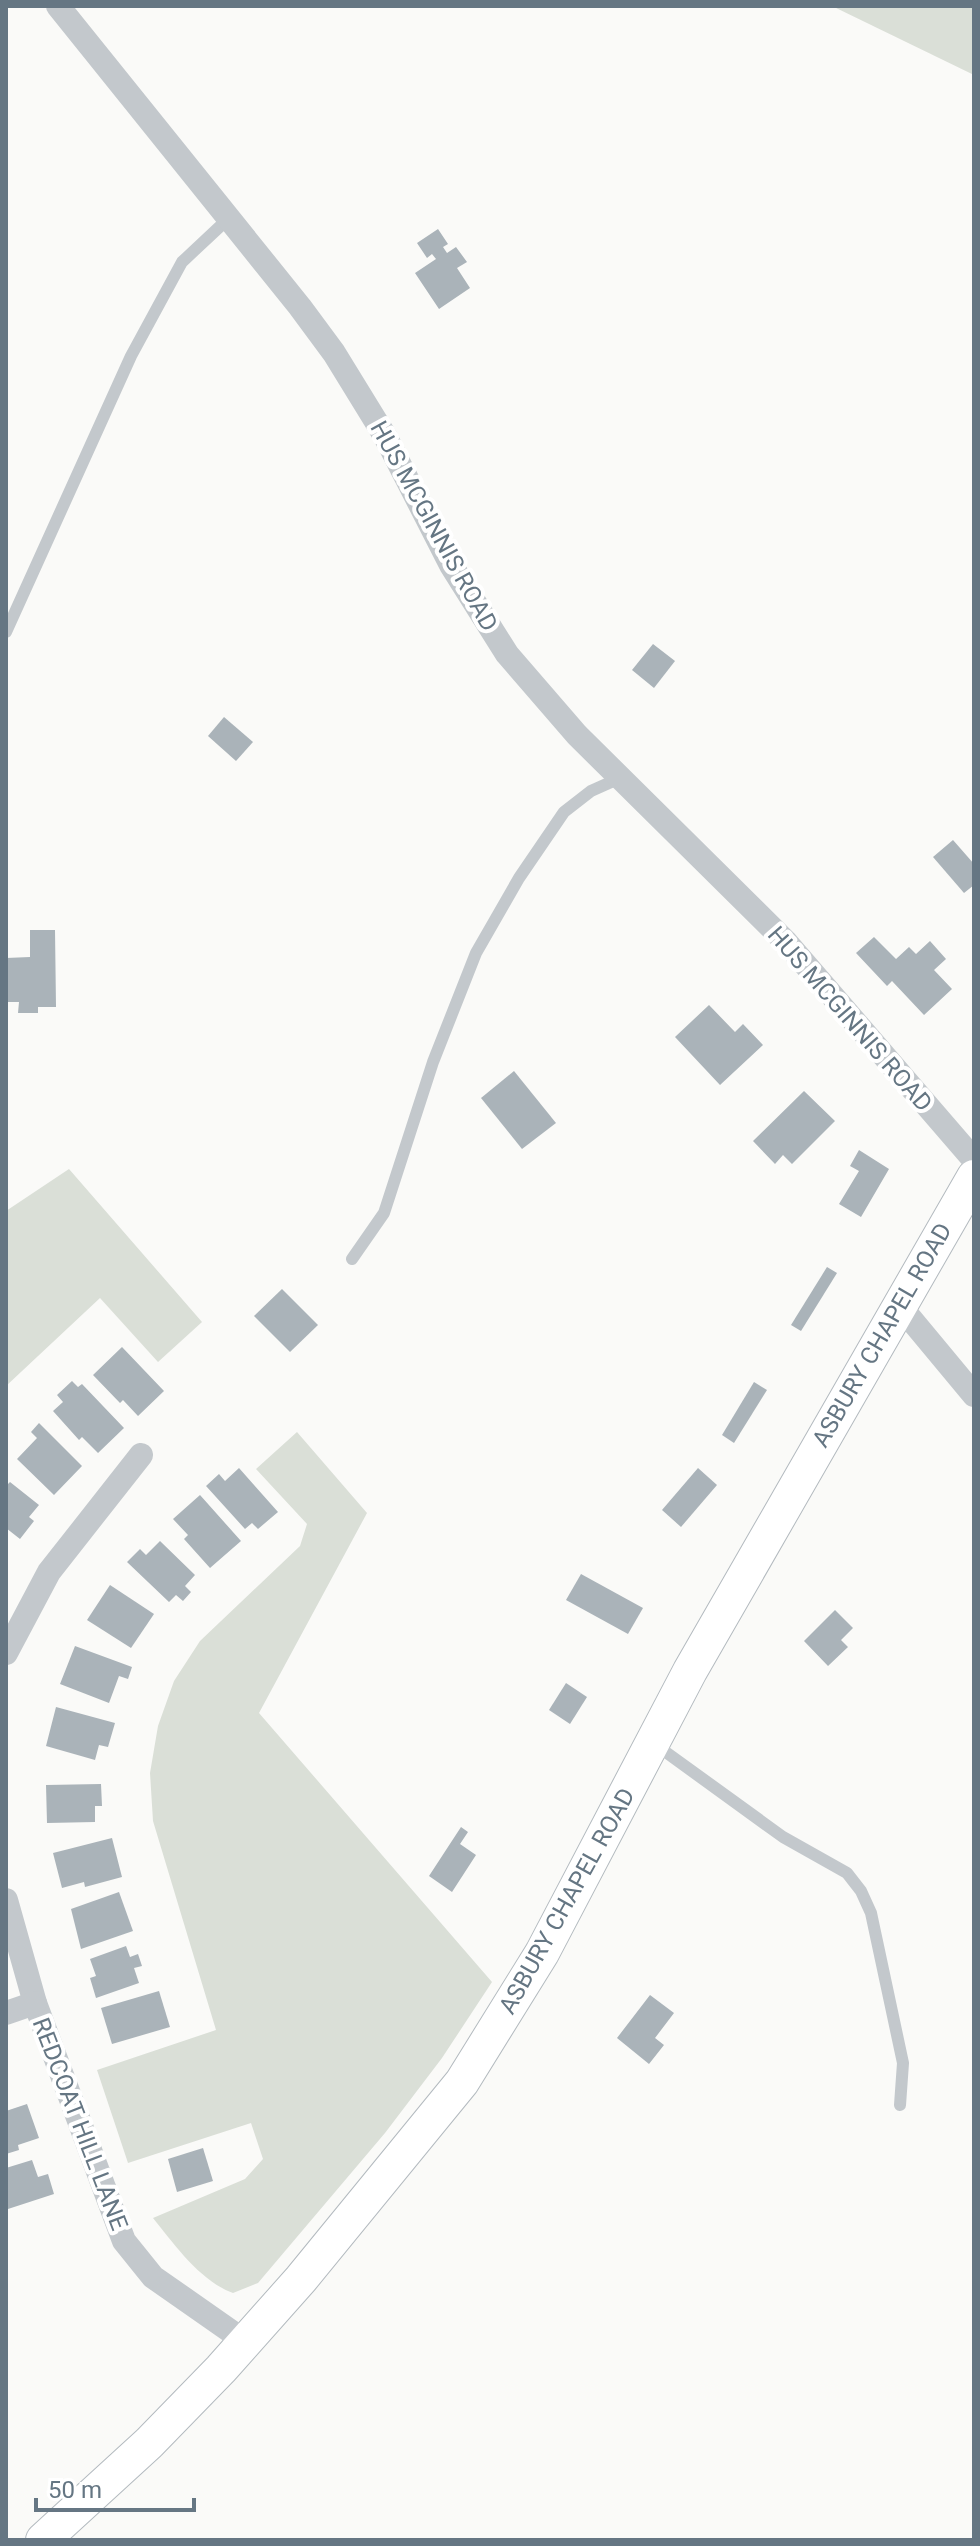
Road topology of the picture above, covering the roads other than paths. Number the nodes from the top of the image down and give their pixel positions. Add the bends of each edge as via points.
1 (58, 6) edge
2 (229, 218) junction
3 (6, 632) edge
4 (620, 778) junction
5 (974, 1160) edge
6 (974, 1177) edge
7 (352, 1259) dead end
8 (900, 1306) junction
9 (974, 1395) edge
10 (141, 1455) dead end
11 (6, 1653) edge
12 (653, 1742) junction
13 (6, 1900) edge
14 (35, 2003) junction
15 (6, 2013) edge
16 (900, 2105) dead end
17 (246, 2342) junction
18 (43, 2540) edge

1 - 2 street, HUS MCGINNIS ROAD
2 - 3 lane via 182,262 131,356
2 - 4 street, HUS MCGINNIS ROAD via 353,382 451,565 507,654
4 - 5 street, HUS MCGINNIS ROAD via 794,951
4 - 7 lane via 564,812 476,953 433,1062 384,1213
6 - 8 main road, ASBURY CHAPEL ROAD
8 - 9 street
8 - 12 main road, ASBURY CHAPEL ROAD via 752,1559
10 - 11 street via 49,1572
12 - 16 lane via 783,1837 847,1873 861,1891 871,1913 903,2063
12 - 17 main road, ASBURY CHAPEL ROAD via 542,1953 462,2082
13 - 14 street, REDCOAT HILL LANE
14 - 15 street
14 - 17 street, REDCOAT HILL LANE via 124,2241 153,2277
17 - 18 main road, ASBURY CHAPEL ROAD via 149,2443

